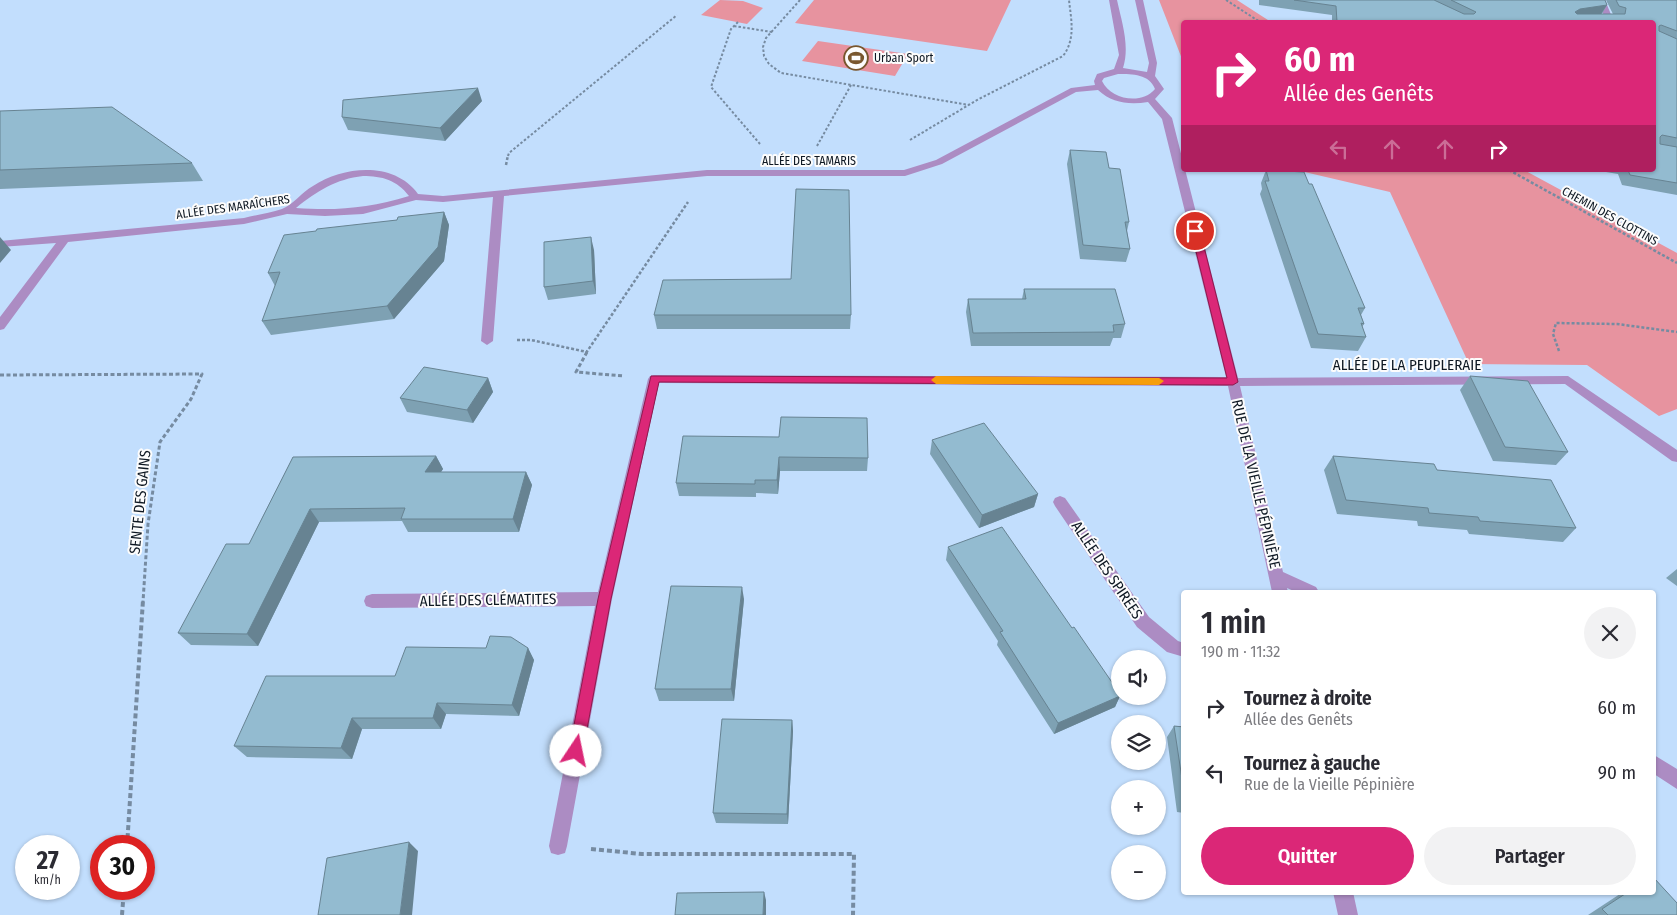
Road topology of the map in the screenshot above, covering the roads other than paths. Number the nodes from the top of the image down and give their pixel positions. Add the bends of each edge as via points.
1 (1113, 0) edge
2 (1139, 0) edge
3 (1601, 0) edge
4 (1612, 20) edge
5 (1118, 71) junction
6 (1151, 77) junction
7 (1099, 87) junction
8 (1150, 99) junction
9 (499, 193) junction
10 (415, 197) junction
11 (287, 211) junction
12 (64, 239) junction
13 (0, 244) edge
14 (0, 326) edge
15 (487, 340) road end
16 (1233, 382) junction
17 (1677, 457) edge
18 (1060, 502) dead end
19 (1279, 585) edge
20 (1302, 590) edge
21 (604, 599) junction
22 (372, 601) dead end
23 (1181, 649) edge
24 (1656, 765) edge
25 (1677, 780) edge
26 (558, 846) road end
27 (1344, 895) edge
28 (1348, 915) edge

1 - 5 street via 1123,55
2 - 6 street via 1153,63
3 - 4 street via 1605,18
5 - 6 street
5 - 7 street via 1100,76
6 - 8 street via 1158,82 1160,89 1158,95
7 - 8 street via 1114,97 1126,100
7 - 9 street, ALLÉE DES TAMARIS via 1074,90 939,162 905,173 707,174
8 - 16 street, RUE DE LA VIEILLE PÉPINIÈRE via 1167,118
9 - 10 street, ALLÉE DES MARAÎCHERS
9 - 15 street
10 - 11 street, ALLÉE DES MARAÎCHERS via 363,211
10 - 11 street via 396,178 359,174 342,176 322,184
11 - 12 street, ALLÉE DES MARAÎCHERS via 244,221
12 - 13 street, ALLÉE DES MARAÎCHERS
12 - 14 street
16 - 17 street, ALLÉE DE LA PEUPLERAIE via 1568,380
16 - 19 street, RUE DE LA VIEILLE PÉPINIÈRE
16 - 21 street, ALLÉE DE LA PEUPLERAIE via 654,379
18 - 23 street, ALLÉE DES SPIRÉES via 1143,622 1173,647
19 - 20 street, RUE DE LA VIEILLE PÉPINIÈRE
21 - 22 street, ALLÉE DES CLÉMATITES
21 - 26 street
24 - 25 street
27 - 28 street

